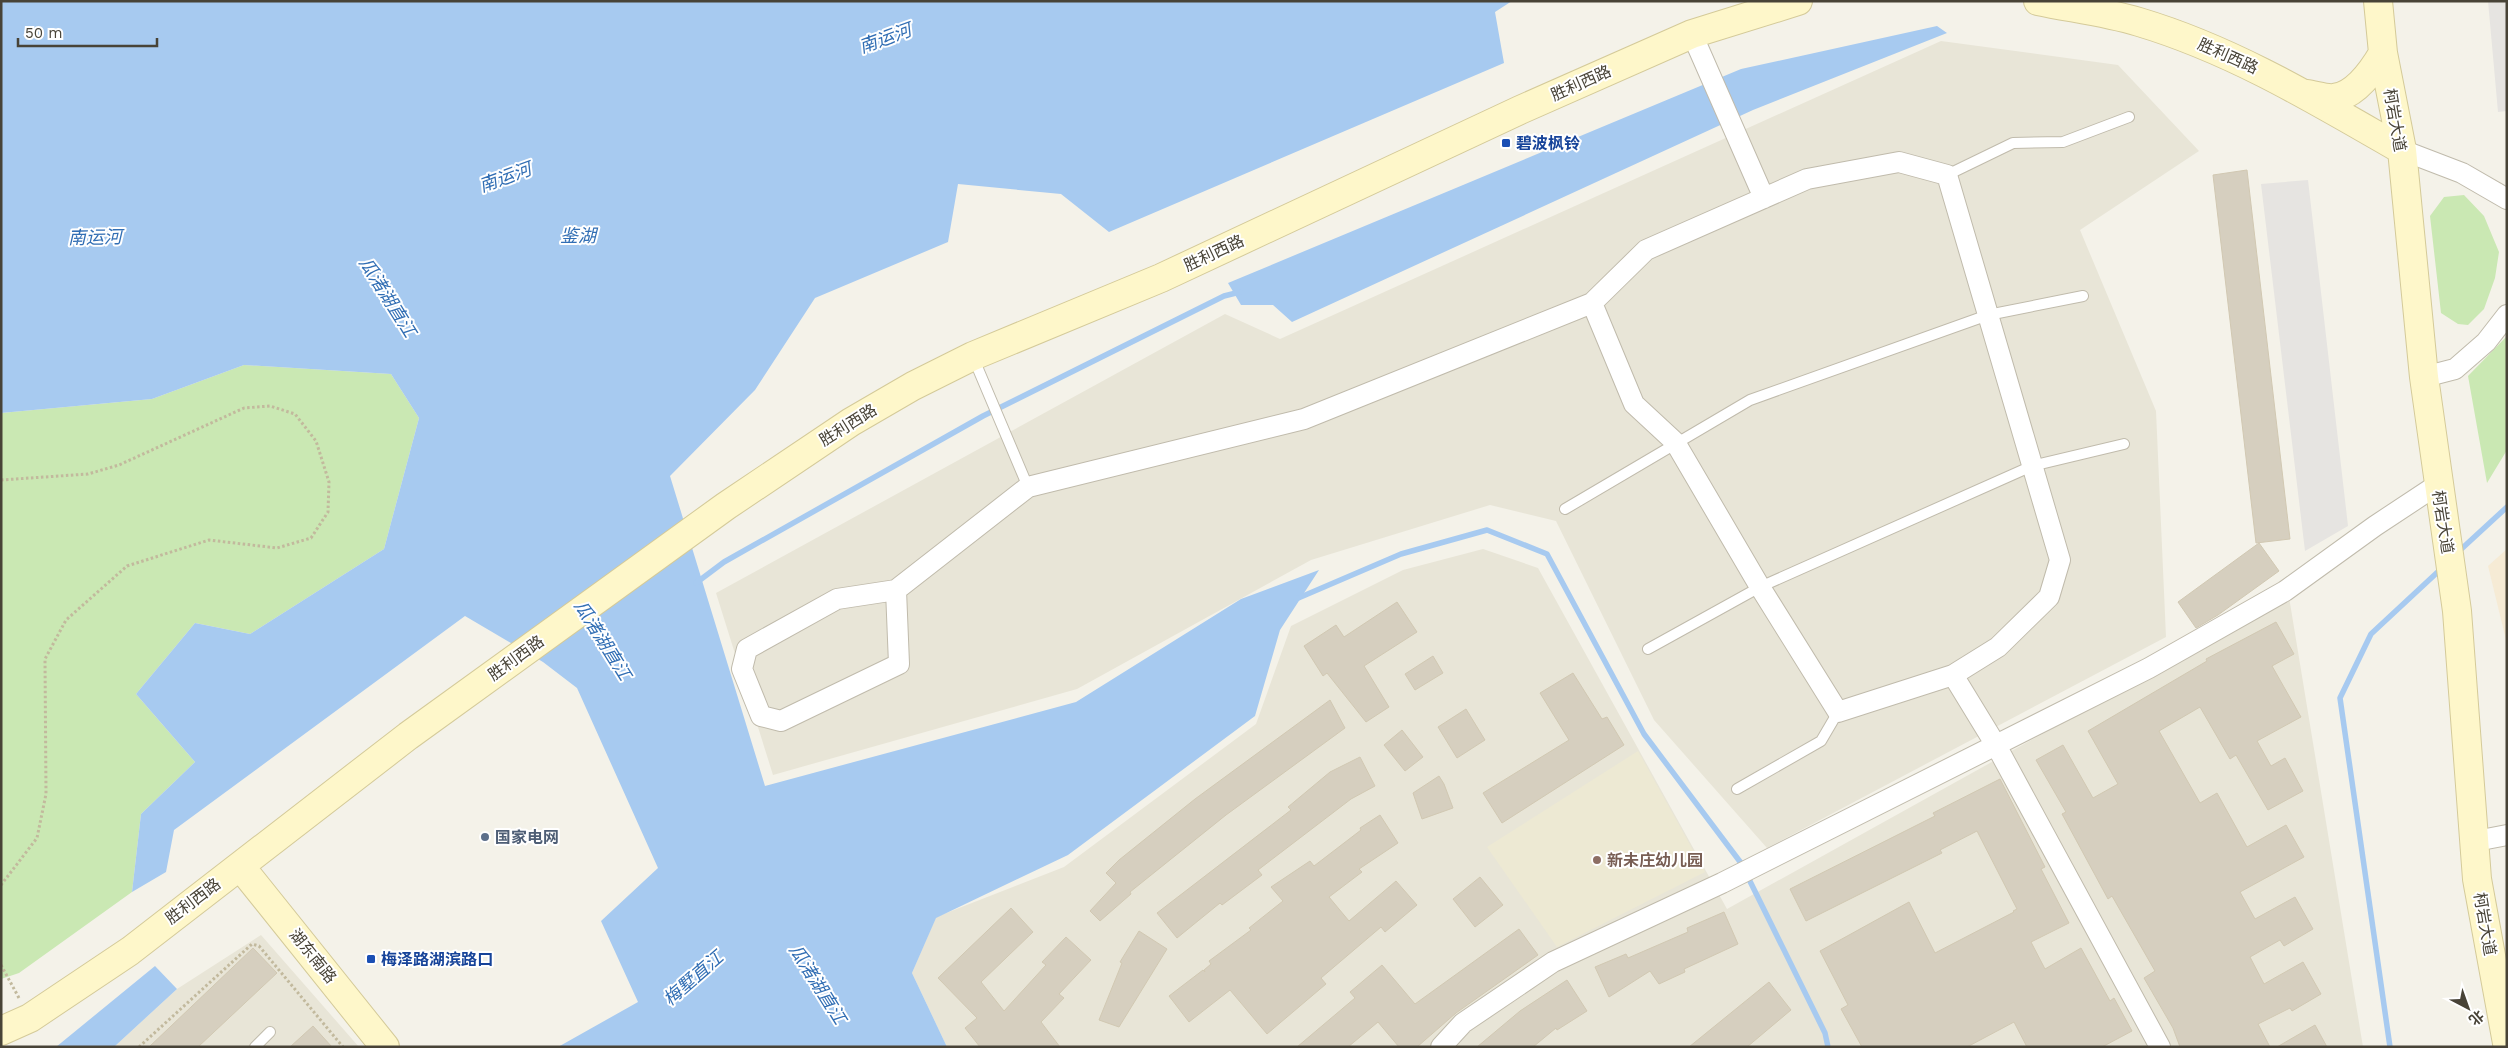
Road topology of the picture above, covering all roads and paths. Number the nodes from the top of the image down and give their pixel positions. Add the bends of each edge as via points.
1 (1798, 1) edge
2 (2038, 1) edge
3 (2378, 1) edge
4 (1692, 34) junction
5 (2383, 53) junction
6 (2275, 77) junction
7 (2129, 117) dead end
8 (2402, 150) junction
9 (1947, 175) junction
10 (1764, 198) junction
11 (2507, 199) edge
12 (2083, 296) dead end
13 (1592, 303) junction
14 (1988, 315) junction
15 (2507, 315) edge
16 (973, 356) junction
17 (2424, 377) junction
18 (1676, 442) junction
19 (2124, 444) dead end
20 (2032, 466) junction
21 (1, 480) edge
22 (1028, 487) junction
23 (2440, 497) junction
24 (1565, 509) dead end
25 (1760, 587) junction
26 (896, 590) junction
27 (1648, 649) dead end
28 (1953, 675) junction
29 (1838, 712) junction
30 (1997, 746) junction
31 (1737, 789) dead end
32 (2507, 835) edge
33 (2476, 841) junction
34 (240, 866) junction
35 (1, 884) edge
36 (1, 966) edge
37 (30, 1018) junction
38 (1, 1031) edge
39 (270, 1032) dead end
40 (2507, 1043) edge
41 (382, 1046) edge
42 (139, 1047) edge
43 (255, 1047) edge
44 (343, 1047) edge
45 (1441, 1047) edge
46 (2160, 1047) edge

1 - 4 street, 胜利西路
2 - 6 street, 胜利西路 via 2137,21 2193,41
3 - 5 street, 柯岩大道
4 - 10 street
4 - 16 street, 胜利西路 via 1520,110 1161,278
5 - 6 street via 2372,71 2353,89 2334,98 2305,94
5 - 8 street, 柯岩大道
6 - 8 street, 胜利西路
7 - 9 lane via 2063,142 2013,143
8 - 11 street via 2462,173
8 - 17 street, 柯岩大道
9 - 10 street via 1899,162 1807,179
9 - 14 street
10 - 13 street via 1646,250
12 - 14 lane
13 - 18 street via 1634,404
13 - 22 street via 1304,419
14 - 18 lane via 1750,400
14 - 20 street
15 - 17 street via 2486,342 2455,369
16 - 22 lane
16 - 34 street, 胜利西路 via 851,422 726,506 408,736
17 - 23 street, 柯岩大道
18 - 24 lane
18 - 25 street
19 - 20 lane
20 - 25 lane
20 - 28 street via 2060,560 2049,597 1998,647
21 - 35 path via 88,474 119,464 244,408 270,406 295,414 316,441 329,482 328,512 311,538 277,548 209,540 127,566 66,620 45,659 46,794 37,838
22 - 26 street
23 - 30 street via 2375,526 2285,591 2149,668
23 - 33 street, 柯岩大道 via 2457,611
25 - 27 lane
25 - 29 street
26 - 26 street via 838,599 747,650 742,669 760,716 781,721 899,664
28 - 29 street
28 - 30 street
29 - 31 lane via 1821,741
30 - 45 street via 1722,883 1553,962 1463,1023
30 - 46 street
32 - 33 street
33 - 40 street, 柯岩大道 via 2477,879
34 - 37 street, 胜利西路 via 130,951
34 - 41 street, 湖东南路
36 - 37 path
37 - 38 street, 胜利西路
39 - 43 lane
42 - 44 path via 252,944 259,946

